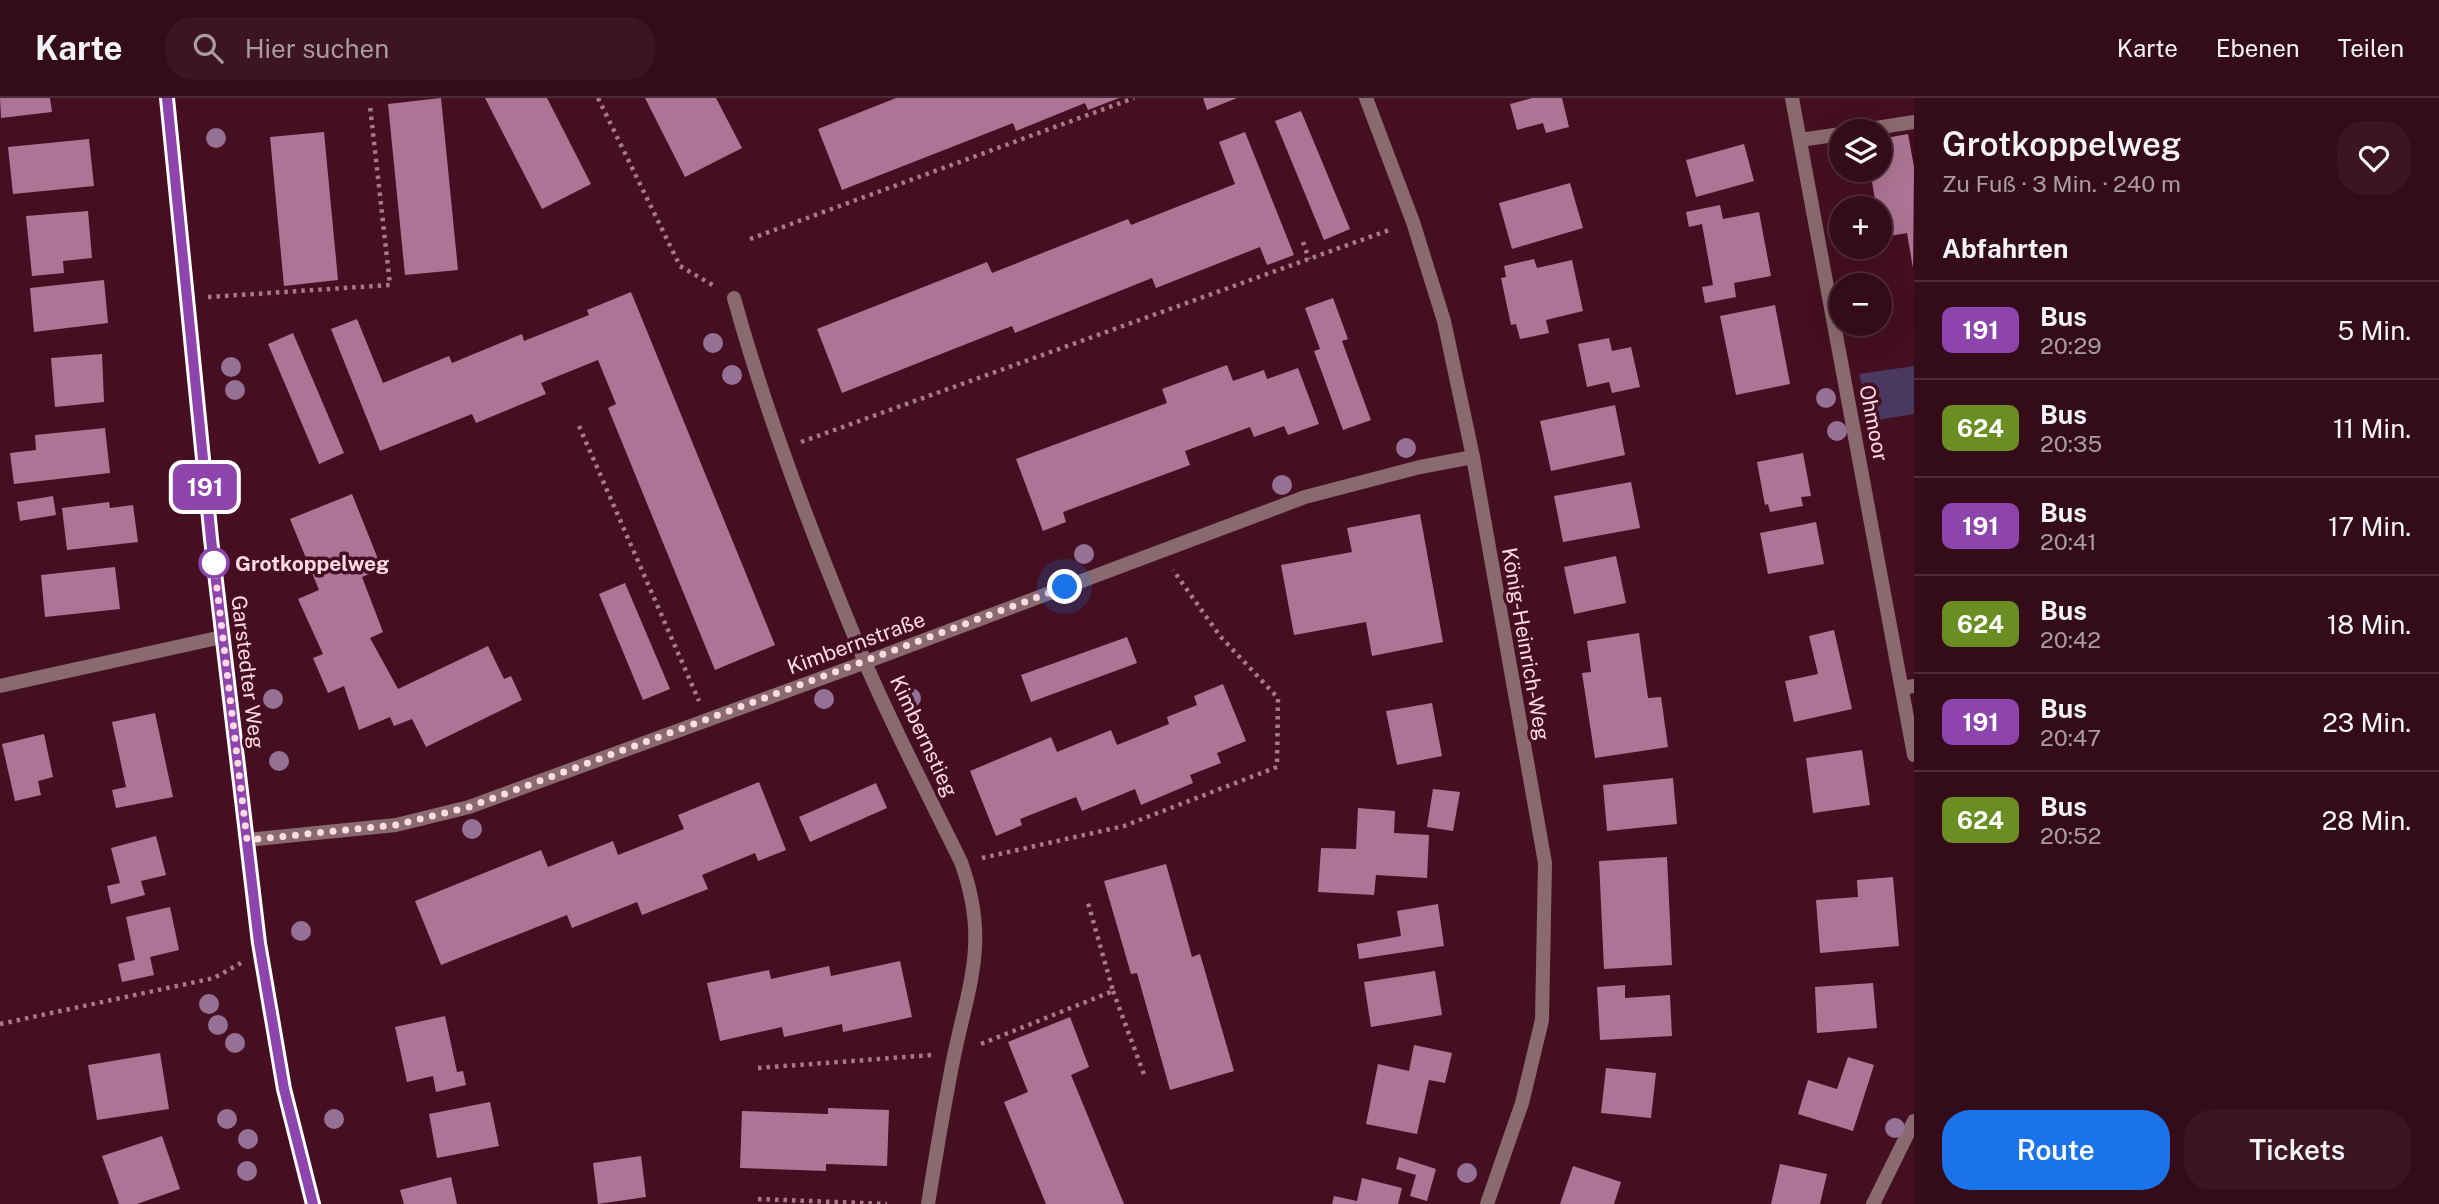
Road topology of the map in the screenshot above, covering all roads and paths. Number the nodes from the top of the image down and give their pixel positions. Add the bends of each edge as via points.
1 (167, 98) edge
2 (598, 98) edge
3 (1134, 98) edge
4 (1366, 98) edge
5 (1792, 98) edge
6 (370, 106) dead end
7 (1914, 122) edge
8 (1892, 125) edge
9 (1829, 136) edge
10 (1800, 140) junction
11 (1413, 222) junction
12 (750, 239) dead end
13 (1303, 243) dead end
14 (1309, 258) junction
15 (734, 298) joint
16 (186, 299) junction
17 (579, 426) dead end
18 (783, 449) junction
19 (1473, 457) junction
20 (1164, 549) junction
21 (222, 637) junction
22 (866, 663) junction
23 (0, 686) edge
24 (1908, 687) edge
25 (707, 720) junction
26 (1914, 755) edge
27 (247, 840) junction
28 (961, 862) junction
29 (1088, 904) dead end
30 (260, 952) junction
31 (1113, 991) junction
32 (0, 1024) edge
33 (955, 1054) junction
34 (758, 1068) dead end
35 (1145, 1077) dead end
36 (1914, 1121) edge
37 (758, 1199) dead end
38 (313, 1204) edge
39 (887, 1204) edge
40 (928, 1204) edge
41 (1487, 1204) edge
42 (1873, 1204) edge

1 - 16 main road, Garstedter Weg
2 - 15 path via 680,266
3 - 12 path
4 - 11 street, König-Heinrich-Weg
5 - 10 street, Ohmoor
6 - 16 path via 390,285
7 - 8 street
9 - 10 street
10 - 24 street, Ohmoor
11 - 14 path
11 - 19 street, König-Heinrich-Weg via 1444,321
13 - 14 path
14 - 18 path
15 - 18 street, Kimbernstieg
16 - 21 main road, Garstedter Weg
17 - 25 path
18 - 22 street, Kimbernstieg
19 - 20 street, Kimbernstraße via 1305,497
19 - 41 street, König-Heinrich-Weg via 1545,863 1542,1020 1522,1103
20 - 22 street, Kimbernstraße
20 - 28 path via 1175,575 1220,636 1278,698 1278,766 1124,826
21 - 23 street
21 - 27 main road, Garstedter Weg
22 - 25 street, Kimbernstraße
22 - 28 street, Kimbernstieg
24 - 26 street, Ohmoor
25 - 27 street, Kimbernstraße via 458,809 396,825
27 - 30 main road, Garstedter Weg
28 - 33 street, Kimbernstieg via 971,890 977,952
29 - 31 path
30 - 32 path via 214,978
30 - 38 main road, Garstedter Weg via 284,1089
31 - 33 path
31 - 35 path
33 - 34 path
33 - 40 street, Kimbernstieg
36 - 42 street
37 - 39 path

